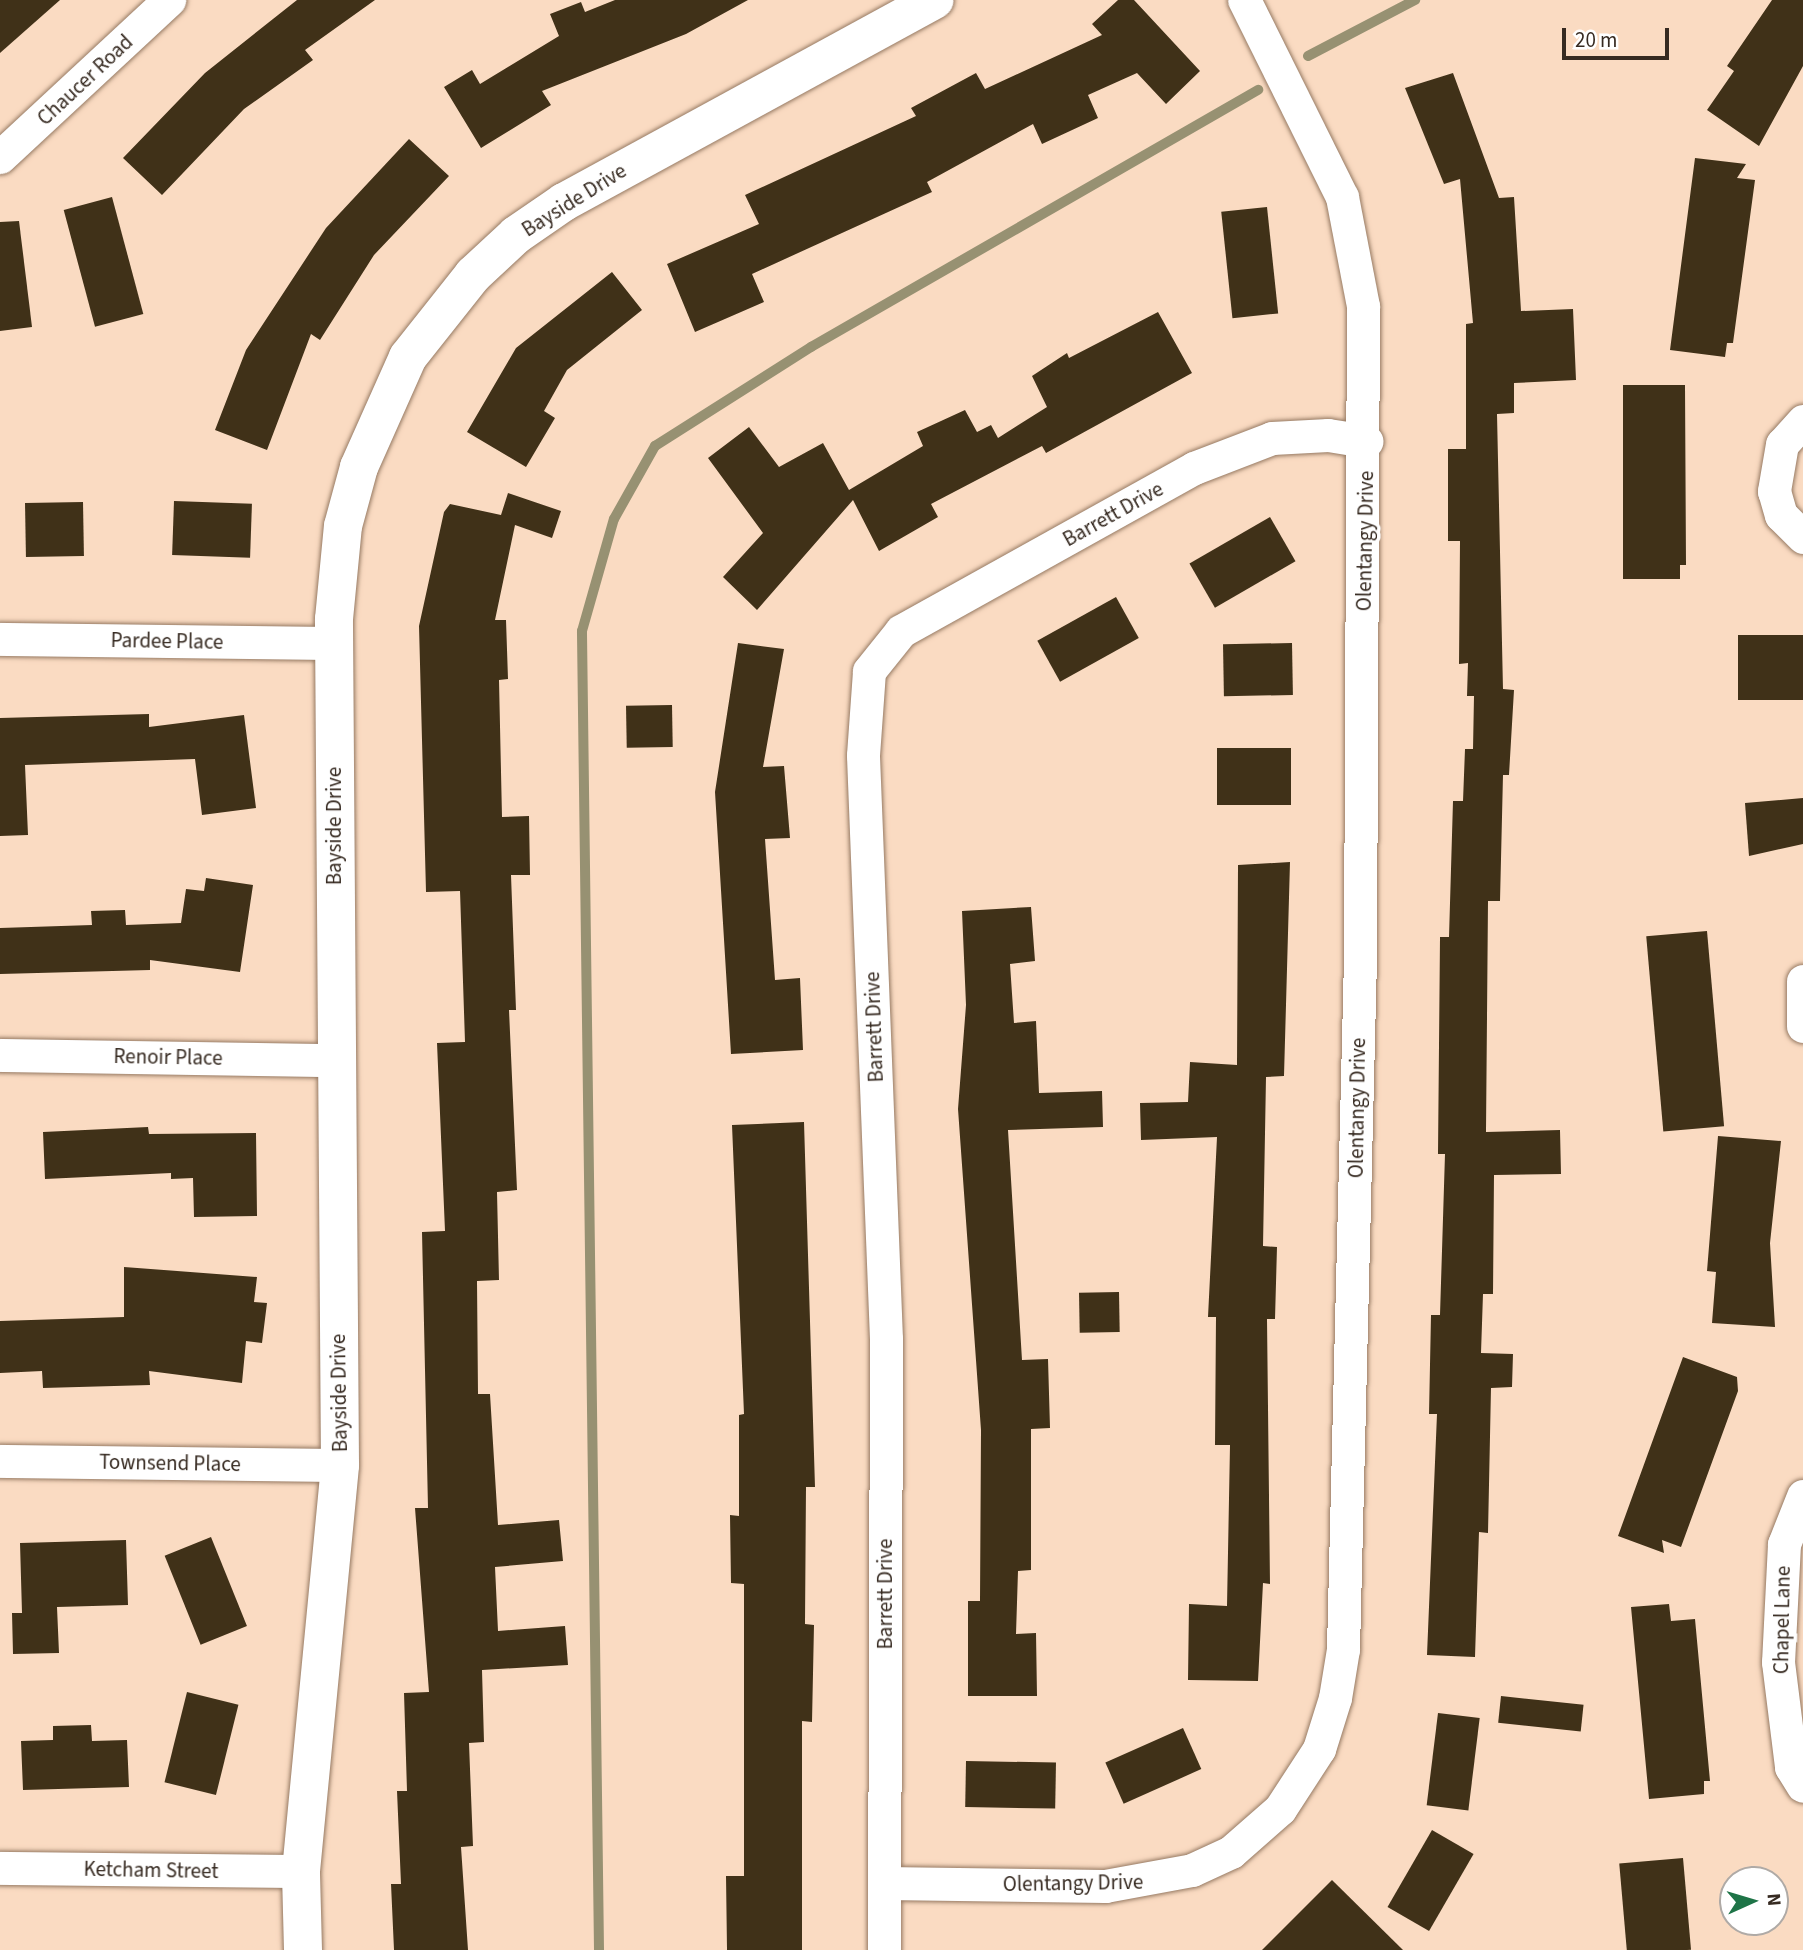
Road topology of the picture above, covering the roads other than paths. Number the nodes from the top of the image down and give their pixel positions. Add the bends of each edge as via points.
1 (169, 0) edge
2 (934, 0) edge
3 (1244, 0) edge
4 (0, 157) edge
5 (1803, 421) edge
6 (1367, 441) junction
7 (1803, 537) edge
8 (0, 639) edge
9 (333, 643) junction
10 (1803, 981) edge
11 (1803, 1026) edge
12 (0, 1055) edge
13 (336, 1060) junction
14 (0, 1461) edge
15 (340, 1465) junction
16 (1803, 1496) edge
17 (1803, 1786) edge
18 (0, 1868) edge
19 (301, 1871) junction
20 (884, 1883) junction
21 (303, 1950) edge
22 (884, 1950) edge

1 - 4 street, Chaucer Road
2 - 9 street, Bayside Drive via 564,202 473,275 408,357 359,467 344,526
3 - 6 street, Olentangy Drive via 1342,197 1363,306
5 - 7 street via 1783,444 1774,491 1781,514
6 - 20 street, Barrett Drive via 1328,435 1272,438 1194,468 901,631 869,671 863,755 886,1339
6 - 20 street, Olentangy Drive via 1343,1649 1320,1749 1280,1809 1249,1839 1192,1870 1105,1886
8 - 9 street, Pardee Place
9 - 13 street, Bayside Drive
10 - 11 street
12 - 13 street, Renoir Place
13 - 15 street, Bayside Drive
14 - 15 street, Townsend Place
15 - 19 street, Bayside Drive
16 - 17 street, Chapel Lane via 1784,1544 1778,1662 1791,1768
18 - 19 street, Ketcham Street
19 - 21 street, Bayside Drive
20 - 22 street, Barrett Drive

